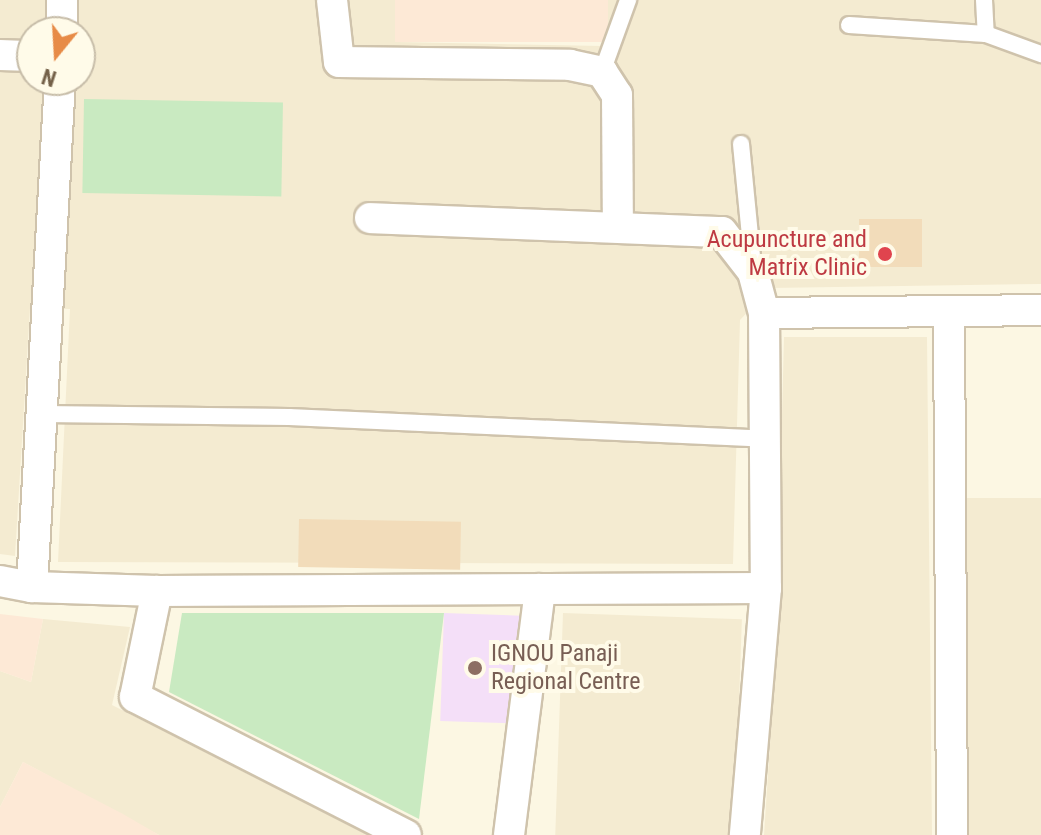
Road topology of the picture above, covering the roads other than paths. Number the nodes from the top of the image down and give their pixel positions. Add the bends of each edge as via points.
1 (332, 0) edge
2 (628, 0) edge
3 (984, 0) edge
4 (849, 25) dead end
5 (986, 34) junction
6 (1041, 54) edge
7 (602, 72) junction
8 (59, 96) edge
9 (741, 144) dead end
10 (370, 218) dead end
11 (618, 226) junction
12 (753, 272) junction
13 (1041, 310) edge
14 (949, 311) junction
15 (764, 313) junction
16 (44, 414) junction
17 (765, 439) junction
18 (0, 581) edge
19 (32, 587) junction
20 (766, 588) junction
21 (540, 589) junction
22 (157, 591) junction
23 (406, 835) edge
24 (509, 835) edge
25 (745, 835) edge
26 (952, 835) edge

1 - 7 street via 339,62 570,65
2 - 7 lane
3 - 5 lane
4 - 5 lane
5 - 6 lane
7 - 11 street via 617,95
8 - 16 street
9 - 12 lane
10 - 11 street
11 - 12 street via 722,232
12 - 15 street
13 - 14 street
14 - 15 street
14 - 26 street
15 - 17 street
16 - 17 lane via 289,417
16 - 19 street
17 - 20 street
18 - 19 street
19 - 22 street
20 - 21 street
20 - 25 street
21 - 22 street
21 - 24 street
22 - 23 street via 135,697

